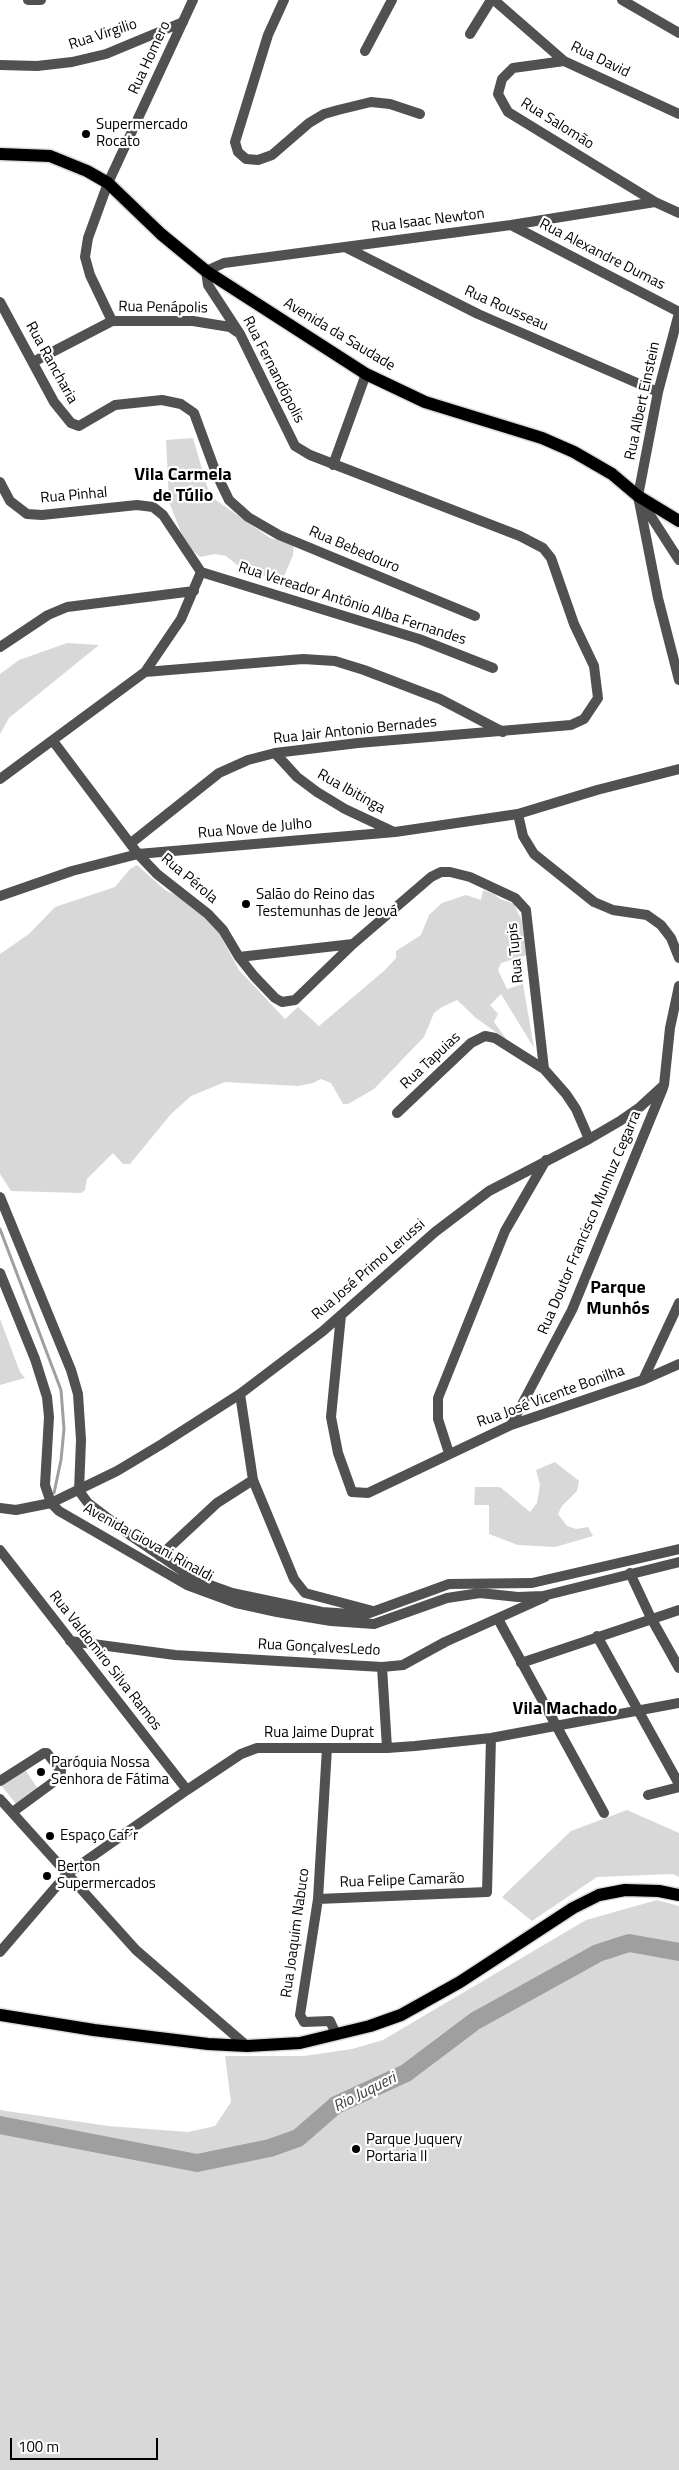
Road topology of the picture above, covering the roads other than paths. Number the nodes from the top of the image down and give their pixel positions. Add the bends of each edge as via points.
1 (28, 0) edge
2 (41, 0) edge
3 (193, 0) edge
4 (284, 0) edge
5 (392, 0) edge
6 (492, 0) edge
7 (622, 0) edge
8 (183, 22) junction
9 (679, 33) edge
10 (470, 34) dead end
11 (366, 51) dead end
12 (564, 61) junction
13 (0, 65) edge
14 (420, 114) dead end
15 (679, 114) edge
16 (0, 154) edge
17 (108, 183) junction
18 (655, 202) junction
19 (679, 213) edge
20 (511, 225) junction
21 (345, 247) junction
22 (206, 270) junction
23 (0, 302) edge
24 (679, 313) edge
25 (112, 321) junction
26 (240, 334) junction
27 (33, 362) junction
28 (366, 374) junction
29 (658, 392) junction
30 (333, 465) junction
31 (0, 482) edge
32 (638, 496) junction
33 (229, 500) joint
34 (679, 521) edge
35 (679, 560) edge
36 (201, 572) junction
37 (194, 591) junction
38 (475, 616) dead end
39 (0, 647) edge
40 (493, 668) dead end
41 (145, 672) junction
42 (679, 680) edge
43 (598, 698) joint
44 (504, 733) junction
45 (53, 741) junction
46 (275, 752) junction
47 (679, 769) edge
48 (0, 779) edge
49 (518, 814) junction
50 (395, 832) junction
51 (131, 843) junction
52 (138, 854) junction
53 (0, 896) edge
54 (353, 944) junction
55 (239, 957) junction
56 (679, 958) edge
57 (679, 986) edge
58 (544, 1069) junction
59 (664, 1085) junction
60 (397, 1114) dead end
61 (589, 1139) junction
62 (547, 1160) junction
63 (0, 1197) edge
64 (0, 1273) edge
65 (679, 1303) edge
66 (341, 1315) junction
67 (679, 1364) edge
68 (643, 1380) junction
69 (240, 1394) junction
70 (511, 1425) junction
71 (449, 1454) junction
72 (253, 1480) junction
73 (79, 1491) junction
74 (51, 1504) junction
75 (0, 1508) edge
76 (679, 1549) edge
77 (0, 1550) edge
78 (160, 1556) junction
79 (679, 1562) edge
80 (630, 1573) junction
81 (563, 1576) junction
82 (538, 1582) junction
83 (564, 1590) junction
84 (547, 1595) junction
85 (679, 1610) edge
86 (376, 1611) junction
87 (651, 1618) junction
88 (498, 1619) junction
89 (381, 1623) junction
90 (597, 1636) junction
91 (70, 1641) junction
92 (521, 1663) junction
93 (382, 1667) junction
94 (679, 1668) edge
95 (679, 1703) edge
96 (637, 1712) junction
97 (555, 1726) junction
98 (491, 1738) junction
99 (327, 1748) junction
100 (386, 1748) junction
101 (0, 1781) edge
102 (679, 1786) edge
103 (186, 1790) junction
104 (648, 1795) dead end
105 (0, 1798) edge
106 (14, 1812) junction
107 (604, 1813) dead end
108 (67, 1874) junction
109 (679, 1895) edge
110 (318, 1899) junction
111 (0, 1952) edge
112 (2, 2016) edge
113 (336, 2034) junction
114 (247, 2046) junction

1 - 2 street
3 - 8 street, Rua Homero
4 - 14 street via 268,35 235,142 238,152 246,159 258,160 272,155 309,123 338,110 370,102 390,104
5 - 11 street
6 - 10 street
6 - 12 street, Rua David
7 - 9 street
8 - 13 street, Rua Virgilio via 106,54 72,62 37,66
8 - 17 street, Rua Homero
12 - 15 street, Rua David
12 - 18 street, Rua Salomão via 513,68 502,79 498,94 508,112
16 - 17 main road, Avenida da Saudade via 50,156
17 - 22 main road, Avenida da Saudade
17 - 25 street, Rua Homero via 88,238 85,257
18 - 19 street, Rua Salomão
18 - 20 street, Rua Isaac Newton
20 - 21 street, Rua Isaac Newton
20 - 24 street, Rua Alexandre Dumas
21 - 22 street, Rua Isaac Newton via 224,263
21 - 29 street, Rua Rousseau via 478,314
22 - 26 street, Rua Fernandópolis via 208,286
22 - 28 main road, Avenida da Saudade
23 - 27 street, Rua Rancharia
24 - 29 street, Rua Albert Einstein
25 - 26 street, Rua Penápolis via 194,320 230,327
25 - 27 street, Rua Penápolis
26 - 30 street, Rua Fernandópolis via 296,446
27 - 33 street, Rua Rancharia via 65,418 79,426 115,405 162,400 181,404 194,413
28 - 30 street
28 - 32 main road, Avenida da Saudade via 425,402 542,438 574,452 612,474
29 - 32 street, Rua Albert Einstein
30 - 43 street, Rua Fernandópolis via 520,536 543,548 551,558 574,624 594,666
31 - 36 street, Rua Pinhal via 10,501 28,514 137,505 153,507 163,515
32 - 34 main road, Avenida da Saudade
32 - 35 street
32 - 42 street via 658,598
33 - 38 street, Rua Bebedouro via 279,535
36 - 37 street
36 - 40 street, Rua Vereador Antônio Alba Fernandes via 419,639
37 - 39 street via 67,607 48,615
37 - 41 street via 181,620
41 - 44 street via 303,659 334,662 440,699
41 - 45 street
43 - 44 street, Rua Jair Antonio Bernades via 584,718 571,725
44 - 46 street, Rua Jair Antonio Bernades
45 - 48 street
45 - 51 street, Rua Pérola
46 - 50 street, Rua Ibitinga via 297,777 317,792
46 - 51 street, Rua Jair Antonio Bernades via 232,765 219,773
47 - 49 street
49 - 50 street, Rua Nove de Julho
49 - 56 street via 523,836 534,854 594,902 613,910 647,915 661,925 672,938
50 - 52 street, Rua Nove de Julho
51 - 52 street, Rua Pérola
52 - 53 street, Rua Nove de Julho via 72,871
52 - 55 street, Rua Pérola via 156,874 208,914 223,930
54 - 55 street
54 - 55 street, Rua Pérola via 288,1003 275,998
54 - 58 street, Rua Tupis via 441,872 457,874 515,898 526,910
57 - 59 street via 670,1028
58 - 60 street, Rua Tapuias via 495,1038 478,1038
58 - 61 street, Rua Tapuias via 571,1102
59 - 61 street, Rua José Primo Lerussi via 620,1121
59 - 70 street, Rua Doutor Francisco Munhuz Cegarra via 572,1310
61 - 62 street, Rua José Primo Lerussi
62 - 66 street, Rua José Primo Lerussi via 488,1192 450,1220
62 - 71 street via 505,1231 438,1398 438,1419
63 - 73 street via 78,1394 81,1440
64 - 74 street via 48,1397 45,1485
65 - 68 street
66 - 69 street, Rua José Primo Lerussi
66 - 71 street, Rua José Vicente Bonilha via 331,1417 338,1454 352,1492 368,1493
67 - 68 street, Rua José Vicente Bonilha
68 - 70 street, Rua José Vicente Bonilha
69 - 72 street
69 - 73 street, Rua José Primo Lerussi
70 - 71 street, Rua José Vicente Bonilha
72 - 78 street via 217,1503
72 - 86 street via 299,1587 305,1593
73 - 74 street, Rua José Primo Lerussi
73 - 78 street, Avenida Giovani Rinaldi via 88,1503
74 - 75 street, Rua José Primo Lerussi via 16,1510
74 - 89 street, Avenida Giovani Rinaldi via 142,1561 216,1596 277,1612
76 - 81 street, Avenida Giovani Rinaldi
77 - 91 street, Rua Valdomiro Silva Ramos
78 - 86 street, Avenida Giovani Rinaldi via 196,1580 232,1593 322,1612 364,1615
79 - 80 street, Avenida Giovani Rinaldi
80 - 83 street, Avenida Giovani Rinaldi
80 - 87 street
81 - 82 street, Avenida Giovani Rinaldi
81 - 83 street via 571,1583
82 - 84 street via 534,1592
82 - 86 street, Avenida Giovani Rinaldi via 449,1584
83 - 84 street, Avenida Giovani Rinaldi
84 - 88 street, Rua GonçalvesLedo
84 - 89 street, Avenida Giovani Rinaldi via 518,1597 480,1593 447,1598
85 - 87 street
86 - 89 street
87 - 90 street
87 - 94 street
88 - 92 street
88 - 93 street, Rua GonçalvesLedo via 403,1665
90 - 92 street
90 - 96 street
91 - 93 street, Rua GonçalvesLedo via 175,1655
91 - 103 street, Rua Valdomiro Silva Ramos
92 - 97 street
93 - 100 street
95 - 96 street, Rua Jaime Duprat
96 - 97 street, Rua Jaime Duprat
96 - 102 street
97 - 98 street, Rua Jaime Duprat
97 - 107 street
98 - 100 street, Rua Jaime Duprat
98 - 110 street, Rua Felipe Camarão via 487,1892
99 - 100 street, Rua Jaime Duprat
99 - 103 street, Rua Jaime Duprat via 257,1748 241,1754
99 - 110 street, Rua Joaquim Nabuco
101 - 106 street via 44,1752 61,1771 59,1778
102 - 104 street
103 - 108 street, Rua Jaime Duprat
105 - 106 street
106 - 108 street
108 - 111 street, Rua Jaime Duprat
108 - 114 street via 136,1950
109 - 113 main road via 625,1890 599,1895 573,1908 460,1982 400,2015
110 - 113 street, Rua Joaquim Nabuco via 300,2015 304,2022 330,2021
112 - 114 main road via 104,2032
113 - 114 main road via 300,2043

